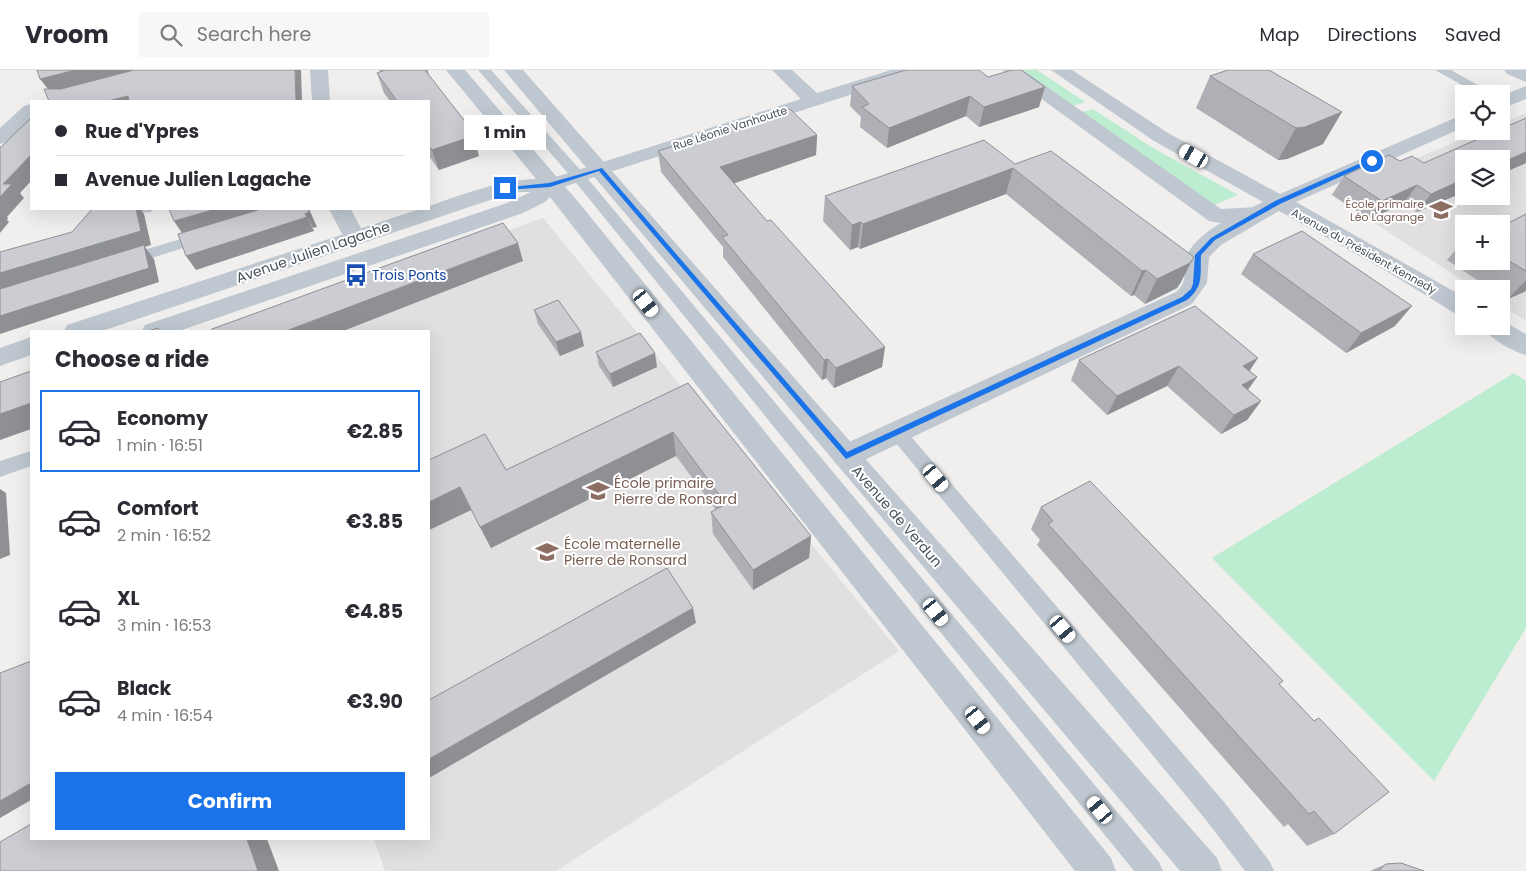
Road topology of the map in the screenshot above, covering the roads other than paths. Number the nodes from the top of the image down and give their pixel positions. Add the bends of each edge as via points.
1 (320, 70) edge
2 (455, 70) edge
3 (484, 70) edge
4 (513, 70) edge
5 (781, 70) edge
6 (909, 70) edge
7 (1011, 70) edge
8 (1060, 70) edge
9 (1441, 70) edge
10 (1513, 70) edge
11 (1526, 77) edge
12 (1470, 85) edge
13 (1526, 92) edge
14 (1510, 97) edge
15 (321, 100) edge
16 (814, 101) junction
17 (30, 111) edge
18 (1455, 124) edge
19 (0, 138) edge
20 (589, 173) junction
21 (550, 185) junction
22 (1278, 202) junction
23 (341, 210) edge
24 (1257, 214) junction
25 (217, 233) edge
26 (355, 238) junction
27 (113, 264) edge
28 (1455, 303) edge
29 (79, 330) edge
30 (157, 330) edge
31 (1508, 335) edge
32 (30, 346) edge
33 (1526, 346) edge
34 (0, 356) edge
35 (898, 432) junction
36 (846, 456) junction
37 (30, 458) edge
38 (0, 469) edge
39 (1098, 871) edge
40 (1150, 871) edge
41 (1204, 871) edge
42 (1261, 871) edge

1 - 15 street
2 - 21 street
3 - 20 lane
4 - 20 street, Avenue de Verdun
5 - 16 street
6 - 16 street, Rue Léonie Vanhoutte
7 - 24 street via 1217,216
8 - 22 street, Avenue du Président Kennedy via 1161,137
9 - 12 lane
10 - 11 street
13 - 14 street
16 - 20 street, Rue Léonie Vanhoutte
17 - 19 street
18 - 22 street
20 - 21 street, Rue Léonie Vanhoutte
20 - 36 street, Avenue de Verdun
20 - 40 lane
21 - 26 street, Avenue Julien Lagache via 505,188
21 - 30 street, Avenue Julien Lagache via 538,197 515,208
21 - 39 street
22 - 24 street
22 - 28 street, Avenue du Président Kennedy
23 - 26 street
24 - 35 street via 1201,249 1196,261 1197,284 1184,298
25 - 27 lane
26 - 29 street, Avenue Julien Lagache
31 - 33 street
32 - 34 street
35 - 36 street
35 - 42 lane via 1215,811
36 - 41 street, Avenue de Verdun
37 - 38 lane

